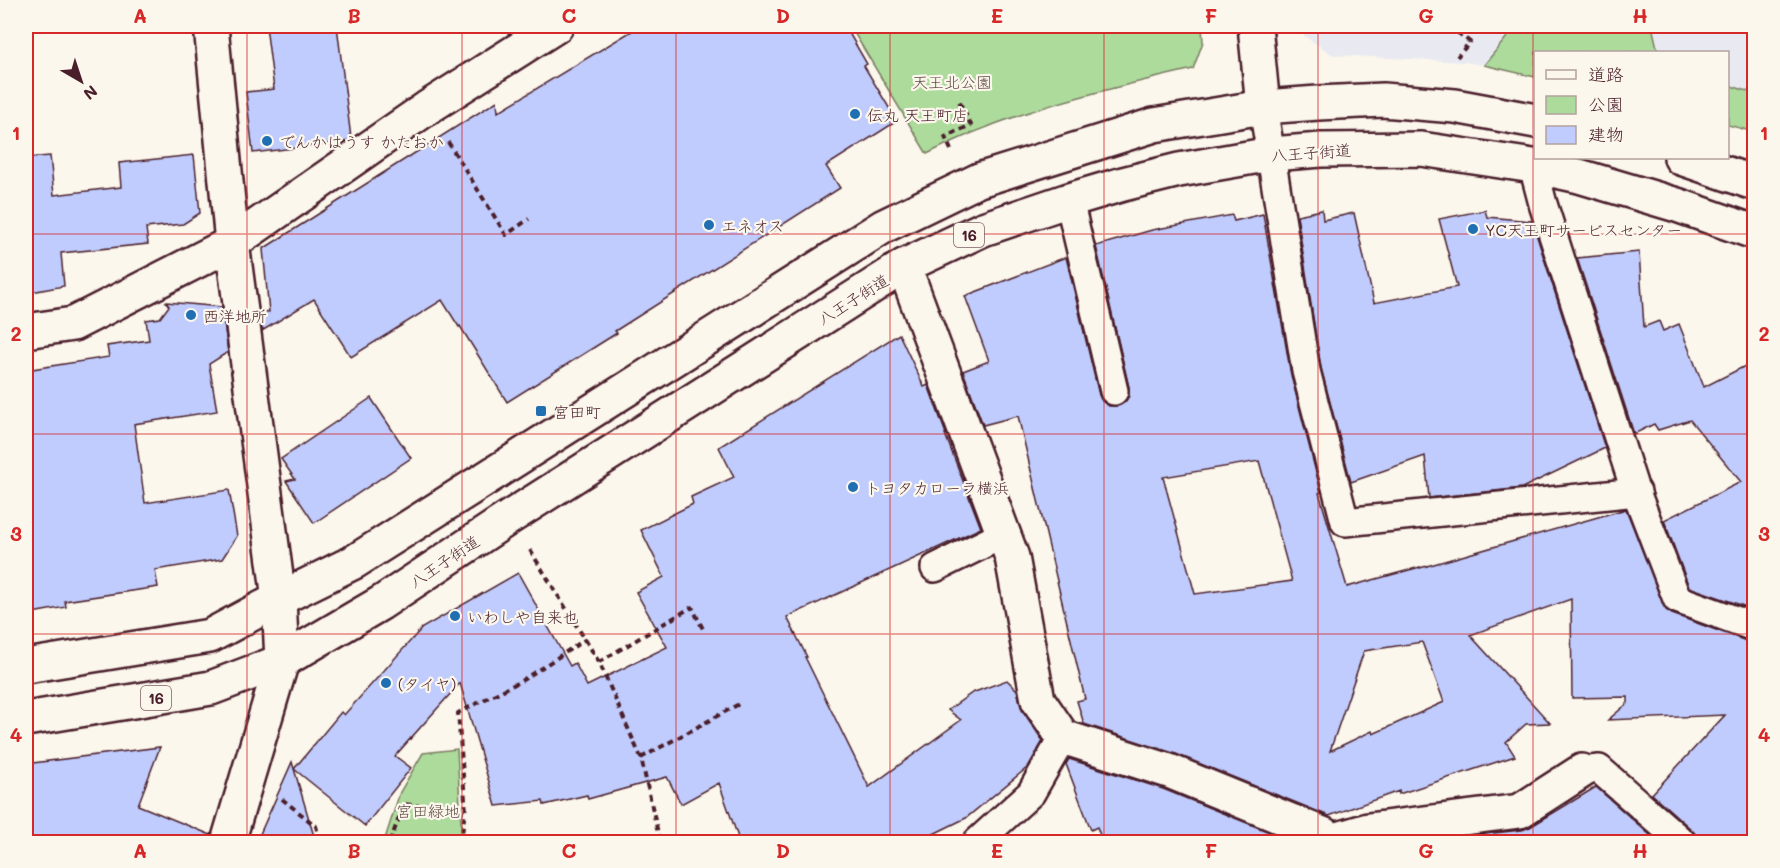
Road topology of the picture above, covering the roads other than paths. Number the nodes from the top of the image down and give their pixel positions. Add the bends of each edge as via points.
1 (211, 26) edge
2 (556, 26) edge
3 (1255, 26) edge
4 (1263, 107) junction
5 (1534, 121) edge
6 (1271, 154) junction
7 (1684, 159) edge
8 (1533, 166) junction
9 (1755, 183) edge
10 (1069, 200) junction
11 (1755, 232) edge
12 (232, 243) junction
13 (904, 266) junction
14 (26, 331) edge
15 (1114, 391) dead end
16 (1637, 492) junction
17 (1005, 534) junction
18 (935, 568) dead end
19 (279, 599) junction
20 (1755, 627) edge
21 (282, 661) junction
22 (26, 666) edge
23 (26, 719) edge
24 (1063, 737) junction
25 (1582, 771) joint
26 (1332, 842) edge
27 (228, 843) edge
28 (977, 843) edge
29 (1682, 843) edge

1 - 12 main road
2 - 12 main road via 427,108
3 - 4 main road
4 - 5 main road via 1383,100 1455,106
4 - 6 lane
4 - 19 main road via 1154,125 979,180 884,226 354,562
6 - 8 main road, 八王子街道 / 16 via 1421,149
6 - 10 main road, 八王子街道 / 16 via 1179,170
6 - 16 lane via 1306,370 1345,522
7 - 9 main road
8 - 11 main road, 八王子街道 / 16 via 1677,205
8 - 16 lane
10 - 13 main road, 八王子街道 / 16 via 983,229
10 - 15 lane
12 - 14 main road via 73,324
12 - 19 main road
13 - 17 main road
13 - 21 main road, 八王子街道 / 16 via 381,603
16 - 20 lane via 1677,599
17 - 18 lane
17 - 24 main road via 1038,700
19 - 21 main road
19 - 22 main road via 210,636
21 - 23 main road, 八王子街道 / 16 via 211,688
21 - 27 main road
24 - 26 main road via 1169,771 1325,835
24 - 28 lane via 1031,793
25 - 26 main road via 1520,811 1368,830
25 - 29 lane via 1599,769

